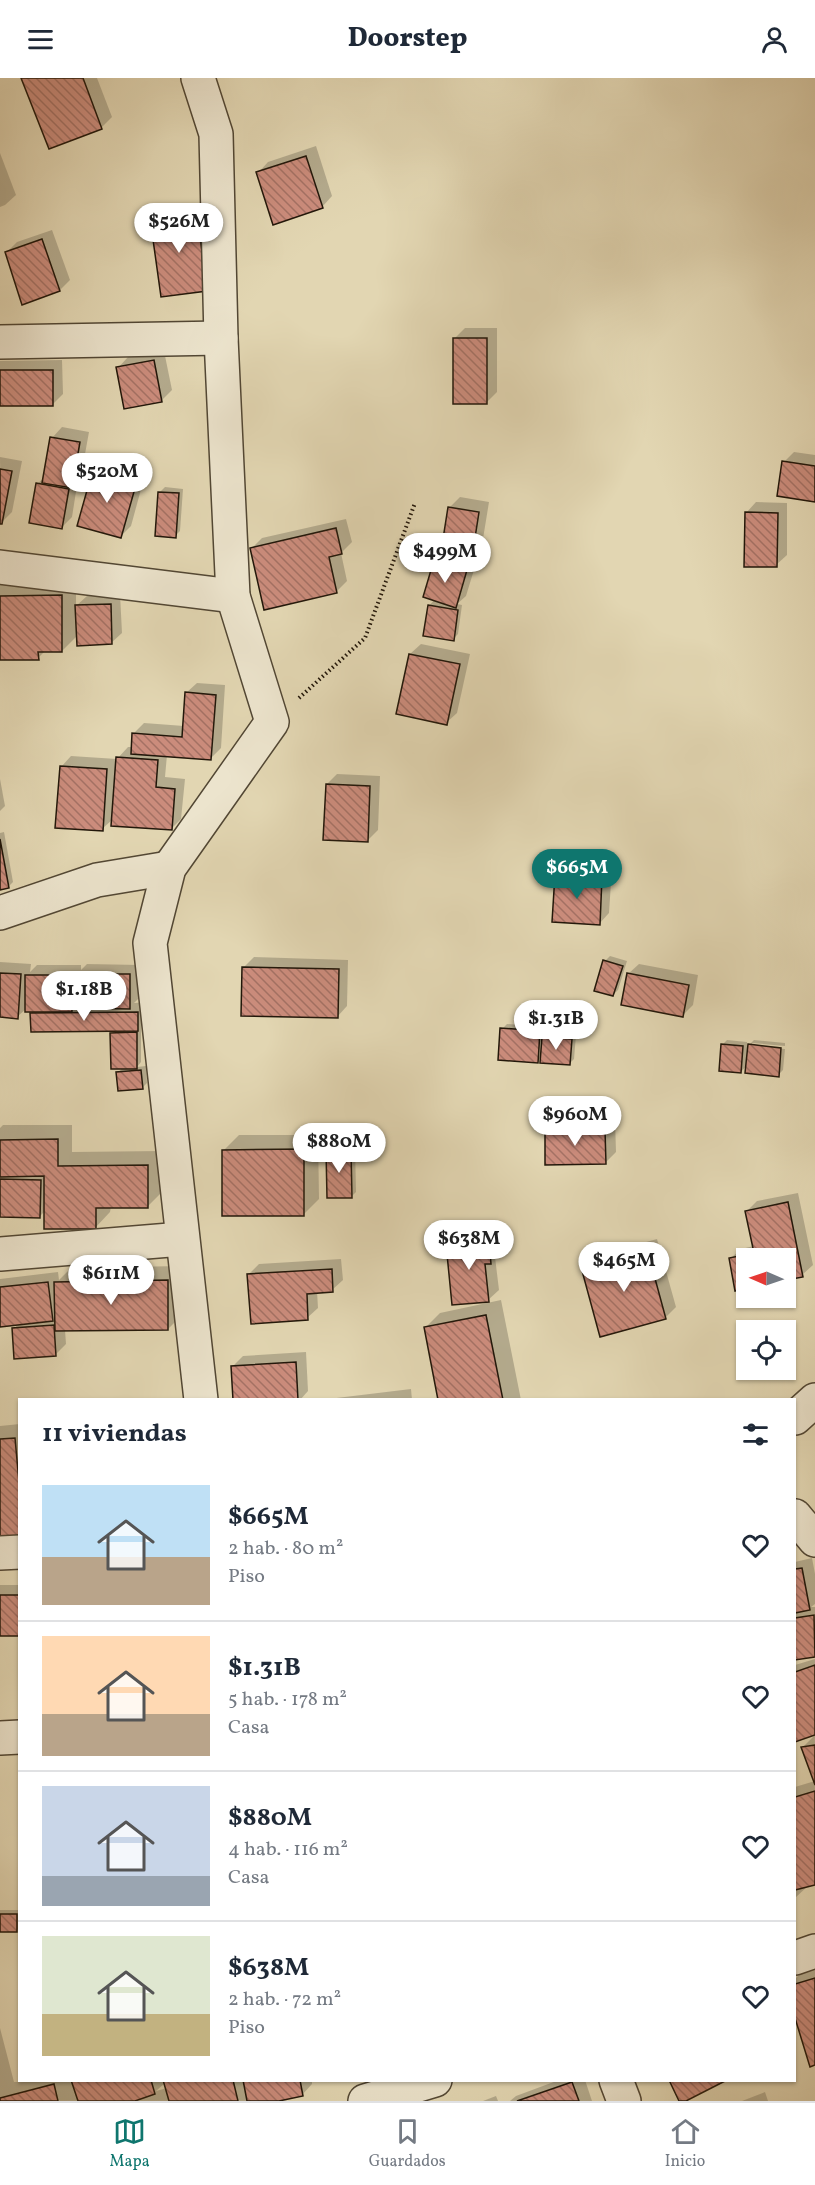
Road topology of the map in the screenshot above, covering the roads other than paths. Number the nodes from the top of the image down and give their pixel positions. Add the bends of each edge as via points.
1 (198, 78) edge
2 (221, 338) junction
3 (0, 342) edge
4 (0, 567) edge
5 (233, 596) junction
6 (169, 868) junction
7 (0, 913) edge
8 (182, 1239) junction
9 (0, 1254) edge
10 (201, 1398) edge
11 (815, 1400) edge
12 (796, 1417) edge
13 (796, 1517) edge
14 (815, 1540) edge
15 (18, 1552) edge
16 (0, 1553) edge
17 (18, 1737) edge
18 (0, 1738) edge
19 (815, 1951) edge
20 (796, 1958) edge
21 (428, 2082) edge
22 (617, 2082) edge
23 (365, 2101) edge
24 (624, 2101) edge

1 - 2 street via 216,134
2 - 3 street
2 - 5 street
4 - 5 street
5 - 6 street via 272,722
6 - 7 street via 97,880
6 - 8 street via 150,943
8 - 9 street
8 - 10 street
11 - 12 street
13 - 14 street
15 - 16 street
17 - 18 street
19 - 20 street
21 - 23 street
22 - 24 street

